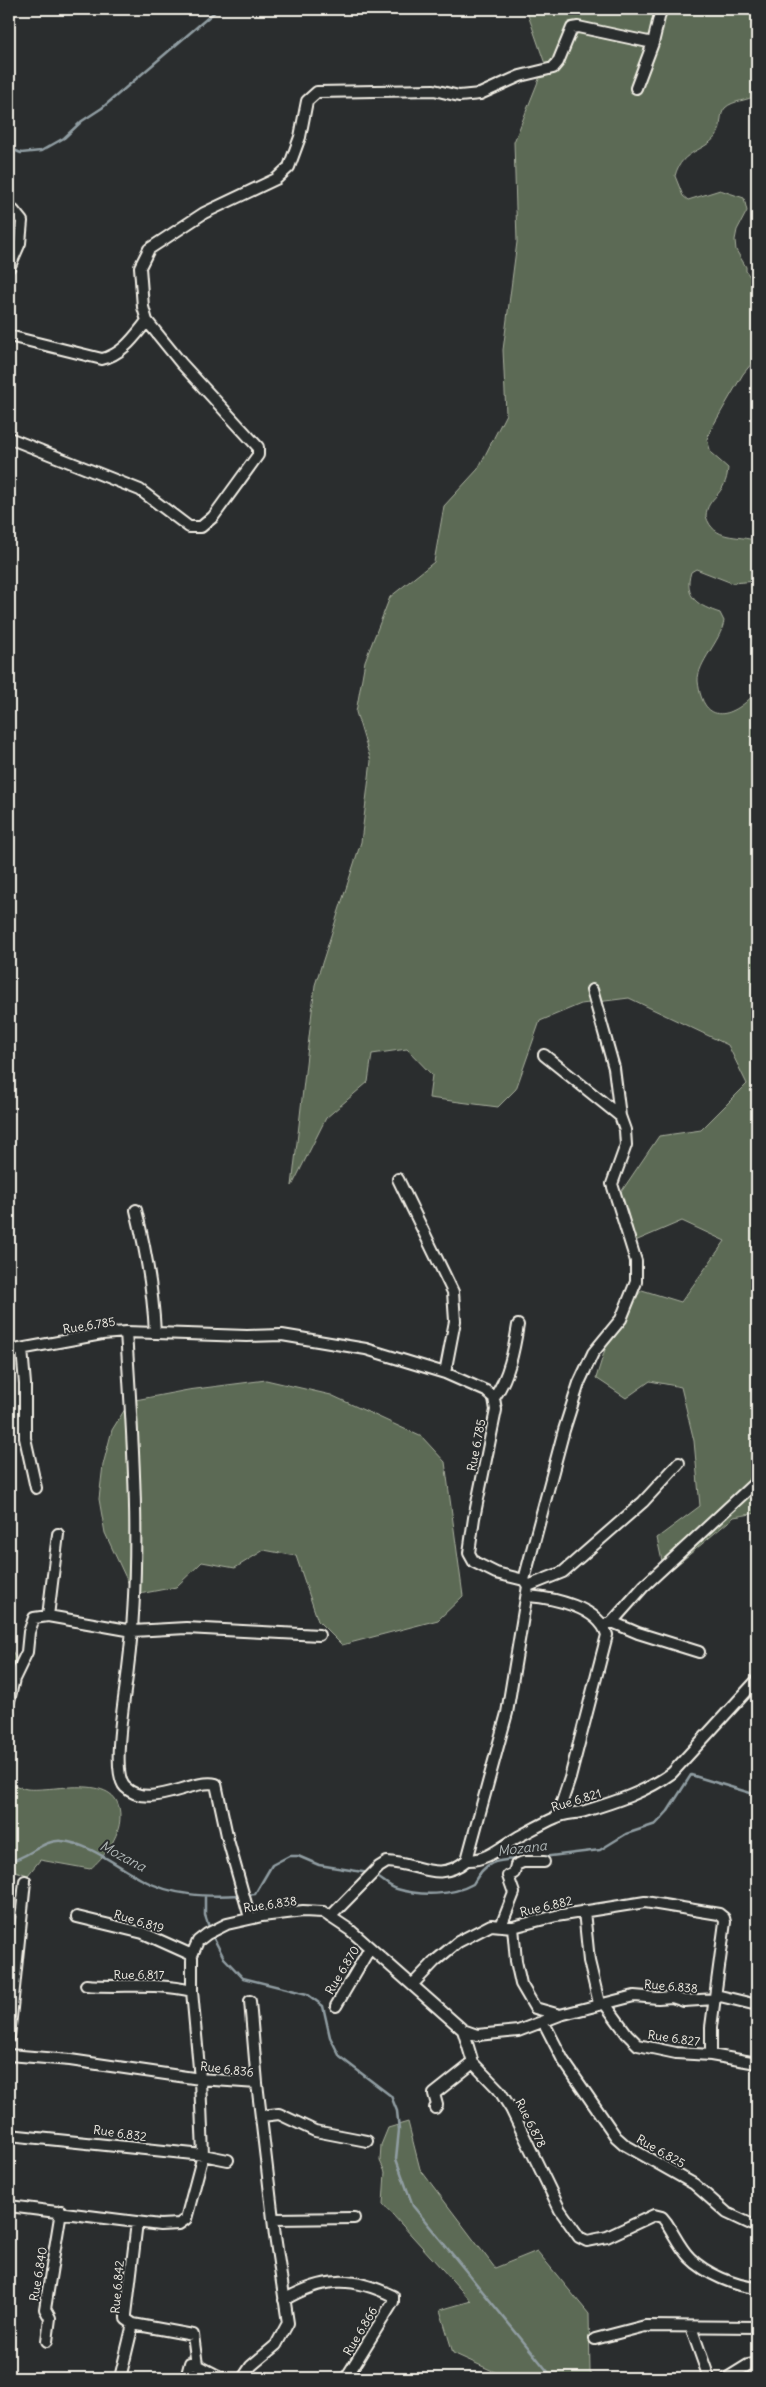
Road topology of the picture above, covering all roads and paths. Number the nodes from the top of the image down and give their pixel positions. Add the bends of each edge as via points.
1 (661, 9) edge
2 (653, 43) junction
3 (636, 88) dead end
4 (9, 208) edge
5 (9, 268) edge
6 (147, 321) junction
7 (9, 336) edge
8 (9, 438) edge
9 (592, 990) dead end
10 (544, 1055) dead end
11 (620, 1116) junction
12 (398, 1179) dead end
13 (136, 1210) dead end
14 (518, 1325) dead end
15 (126, 1332) junction
16 (155, 1333) junction
17 (22, 1349) junction
18 (9, 1351) edge
19 (445, 1373) junction
20 (494, 1398) junction
21 (679, 1463) dead end
22 (757, 1481) edge
23 (36, 1488) dead end
24 (58, 1534) dead end
25 (527, 1587) junction
26 (48, 1616) junction
27 (608, 1624) junction
28 (133, 1631) junction
29 (319, 1635) dead end
30 (699, 1652) dead end
31 (756, 1685) edge
32 (9, 1702) edge
33 (557, 1817) junction
34 (467, 1860) junction
35 (544, 1862) dead end
36 (25, 1881) dead end
37 (584, 1911) junction
38 (77, 1917) dead end
39 (330, 1917) junction
40 (250, 1918) junction
41 (501, 1926) junction
42 (513, 1927) junction
43 (370, 1948) junction
44 (192, 1955) junction
45 (413, 1984) junction
46 (86, 1985) dead end
47 (192, 1991) junction
48 (715, 1999) junction
49 (250, 2001) dead end
50 (602, 2004) junction
51 (757, 2005) edge
52 (336, 2006) dead end
53 (10, 2007) edge
54 (560, 2015) junction
55 (543, 2021) junction
56 (463, 2030) junction
57 (9, 2037) edge
58 (9, 2055) edge
59 (711, 2056) junction
60 (473, 2063) junction
61 (757, 2063) edge
62 (200, 2079) junction
63 (257, 2083) junction
64 (434, 2108) dead end
65 (262, 2116) junction
66 (9, 2135) edge
67 (367, 2141) dead end
68 (203, 2154) junction
69 (228, 2160) dead end
70 (9, 2206) edge
71 (61, 2211) junction
72 (354, 2218) dead end
73 (273, 2219) junction
74 (137, 2222) junction
75 (757, 2227) edge
76 (757, 2288) edge
77 (284, 2300) junction
78 (133, 2324) junction
79 (691, 2327) junction
80 (757, 2327) edge
81 (596, 2338) dead end
82 (47, 2341) dead end
83 (196, 2363) junction
84 (757, 2363) edge
85 (120, 2378) edge
86 (186, 2378) edge
87 (222, 2378) edge
88 (243, 2378) edge
89 (346, 2378) edge
90 (709, 2378) edge
91 (727, 2378) edge

1 - 2 street
2 - 3 street
2 - 6 street via 578,27 572,28 553,68 520,76 480,94 458,96 434,90 317,92 307,101 300,137 289,167 276,179 204,213 149,249 140,267
4 - 5 street via 22,221 20,242
6 - 7 street via 115,356 102,359
6 - 8 street via 180,363 258,447 258,455 213,517 201,527 189,527 140,490
9 - 11 street via 614,1068
10 - 11 street
11 - 25 street via 626,1130 626,1145 612,1184 636,1261 636,1282 622,1320 593,1353 579,1383 564,1430
12 - 19 street via 453,1292 455,1321
13 - 16 street via 149,1263
14 - 20 street via 515,1349
15 - 16 street, Rue 6.785
15 - 17 street, Rue 6.785
15 - 28 street via 137,1542
16 - 19 street, Rue 6.785 via 282,1335 366,1349
17 - 18 street, Rue 6.785
17 - 23 street via 24,1438
19 - 20 street, Rue 6.785 via 486,1391
20 - 25 street, Rue 6.785 via 496,1410 470,1553 474,1562
21 - 25 street via 643,1502 564,1572
22 - 27 street
24 - 26 street
25 - 27 street, Rue 6.785
25 - 34 street via 507,1713
26 - 28 street
26 - 32 street via 34,1618 27,1652 14,1679
27 - 30 street, Rue 6.785
27 - 33 street via 570,1778
28 - 29 street via 186,1628
28 - 40 street via 118,1752 120,1782 141,1795 216,1784
31 - 33 street, Rue 6.821 via 672,1773 657,1784 625,1798
33 - 34 street, Rue 6.821 via 499,1850
34 - 39 street, Rue 6.821 via 455,1869 440,1873 387,1862
35 - 41 street via 523,1862 509,1874 508,1881 514,1894
36 - 53 street
37 - 42 street, Rue 6.882
37 - 48 street, Rue 6.882 via 645,1902 719,1914 724,1918
37 - 50 street via 589,1961
38 - 44 street, Rue 6.819 via 143,1933
39 - 40 street, Rue 6.838 via 323,1912 309,1911
39 - 43 street, Rue 6.838
40 - 44 street, Rue 6.838 via 207,1934 198,1941
41 - 42 street, Rue 6.882
41 - 45 street, Rue 6.882 via 483,1928 452,1946
42 - 54 street via 521,1984 535,2008
43 - 45 street, Rue 6.838
43 - 52 street, Rue 6.870
44 - 47 street
45 - 56 street, Rue 6.838
46 - 47 street, Rue 6.817 via 166,1986
47 - 62 street
48 - 50 street, Rue 6.838 via 684,2001 642,1995
48 - 51 street, Rue 6.838 via 720,1996
48 - 59 street
49 - 63 street
50 - 54 street, Rue 6.838
50 - 59 street, Rue 6.827 via 638,2045
53 - 57 street
54 - 55 street, Rue 6.838
55 - 56 street, Rue 6.838 via 518,2031 502,2033 477,2035
55 - 75 street, Rue 6.825 via 562,2060 616,2137 694,2184 726,2213
56 - 60 street, Rue 6.878
58 - 62 street, Rue 6.836 via 70,2060
59 - 61 street, Rue 6.827
60 - 64 street via 434,2094 437,2105
60 - 76 street, Rue 6.878 via 499,2090 511,2109 560,2210 579,2237 587,2241 607,2237 654,2214 662,2217 691,2259 710,2272 746,2287
62 - 63 street, Rue 6.836
62 - 68 street
63 - 65 street, Rue 6.836
65 - 67 street via 279,2114 315,2130
65 - 73 street, Rue 6.836
66 - 68 street, Rue 6.832
68 - 69 street, Rue 6.832
68 - 74 street via 188,2214 183,2222 173,2225
70 - 71 street
71 - 74 street
71 - 82 street, Rue 6.840 via 45,2308 50,2318
72 - 73 street
73 - 77 street, Rue 6.836
74 - 78 street, Rue 6.842 via 126,2315
77 - 88 street, Rue 6.836 via 287,2328 276,2346 251,2366
77 - 89 street, Rue 6.866 via 301,2290 338,2280 393,2296 393,2302
78 - 83 street via 193,2335
78 - 85 street, Rue 6.842
79 - 80 street
79 - 81 street via 645,2326
79 - 90 street
83 - 86 street via 190,2363
83 - 87 street via 199,2368
84 - 91 street

